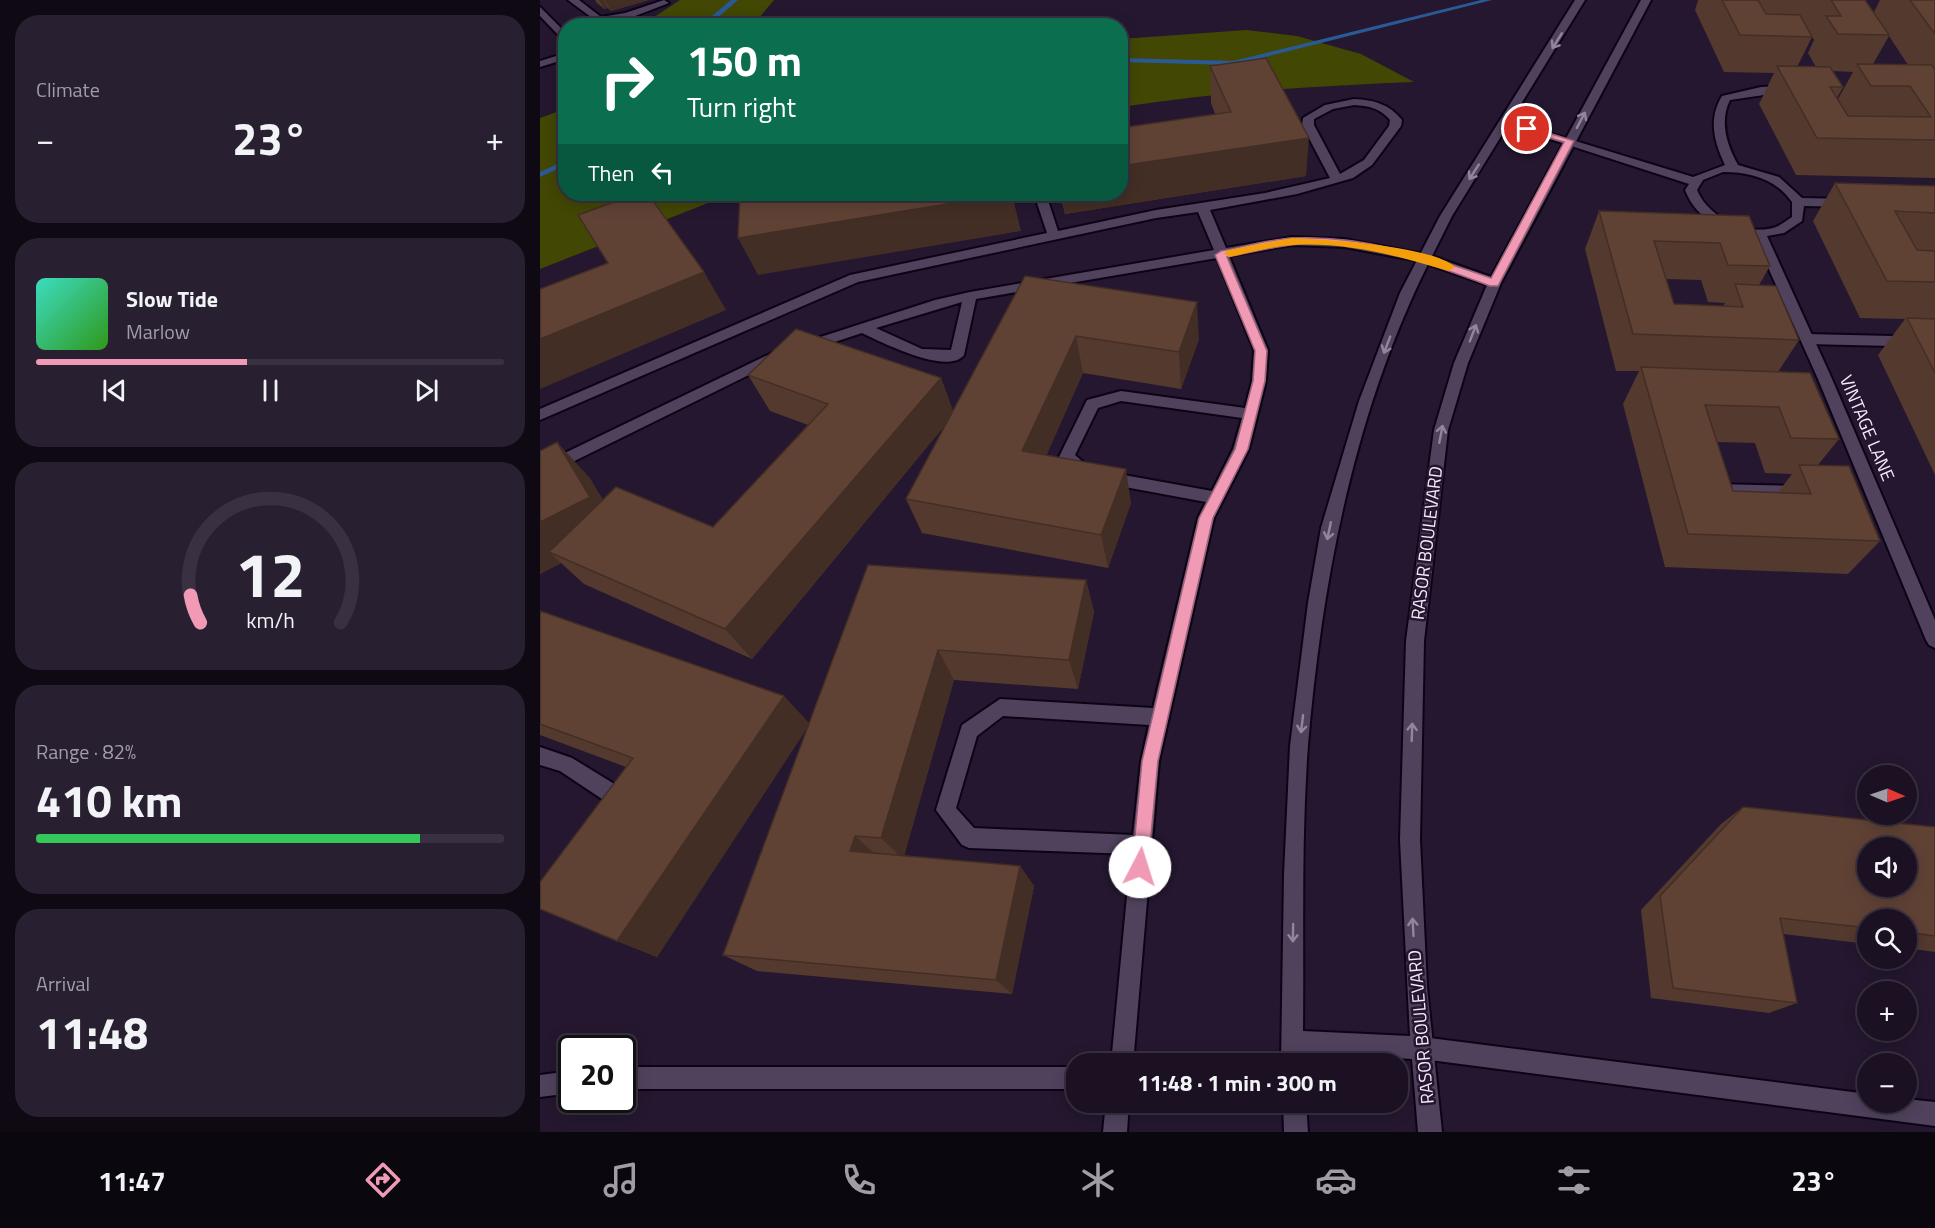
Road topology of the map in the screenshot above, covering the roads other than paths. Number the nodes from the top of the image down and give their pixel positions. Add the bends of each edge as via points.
1 (573, 0) edge
2 (1580, 0) edge
3 (1646, 0) edge
4 (664, 3) dead end
5 (540, 10) edge
6 (596, 18) edge
7 (613, 18) edge
8 (558, 31) edge
9 (558, 58) edge
10 (540, 64) edge
11 (1803, 90) edge
12 (1506, 123) junction
13 (1570, 141) junction
14 (1733, 168) junction
15 (1337, 179) junction
16 (1692, 181) junction
17 (1042, 201) edge
18 (1798, 201) junction
19 (1855, 203) edge
20 (1203, 208) junction
21 (1759, 233) junction
22 (1054, 236) junction
23 (1221, 255) junction
24 (1424, 258) junction
25 (1494, 283) junction
26 (969, 296) junction
27 (1775, 315) edge
28 (1796, 315) junction
29 (863, 328) junction
30 (1807, 339) junction
31 (1935, 342) edge
32 (1250, 414) junction
33 (540, 415) edge
34 (540, 472) edge
35 (1713, 490) edge
36 (1813, 492) edge
37 (1854, 493) edge
38 (1874, 493) junction
39 (1217, 498) junction
40 (1928, 608) edge
41 (1935, 640) edge
42 (1160, 717) junction
43 (540, 756) edge
44 (603, 824) edge
45 (1142, 845) junction
46 (1291, 1041) junction
47 (1422, 1048) junction
48 (1123, 1053) edge
49 (1292, 1053) edge
50 (636, 1078) edge
51 (1066, 1078) edge
52 (558, 1084) edge
53 (540, 1086) edge
54 (1117, 1113) edge
55 (1295, 1113) edge
56 (1935, 1114) edge
57 (1115, 1132) edge
58 (1296, 1132) edge
59 (1430, 1132) edge

1 - 6 main road
2 -> 12 main road
13 -> 3 main road, RASOR BOULEVARD
4 - 7 main road
5 - 8 main road
9 - 10 main road
11 - 14 main road via 1761,90 1726,98 1719,107 1721,144
12 - 13 main road
12 -> 24 main road via 1446,216
13 - 16 main road
13 - 25 main road, RASOR BOULEVARD
14 - 16 main road via 1707,171
14 - 18 main road via 1775,180
15 - 15 main road via 1365,166 1395,126 1393,114 1376,104 1356,103 1329,107 1309,118 1308,125
15 - 20 main road
16 - 21 main road via 1691,198 1708,217 1734,229
17 - 22 main road
18 - 19 main road
18 - 21 main road via 1800,213 1794,223 1781,230
20 - 22 main road
20 - 23 main road
21 - 28 main road, VINTAGE LANE
22 - 33 main road via 855,278
23 - 24 main road via 1292,241 1344,243
23 - 26 main road
23 - 32 main road via 1261,351 1259,381
24 - 25 main road
24 -> 46 main road via 1366,401 1329,528 1316,603 1299,746
47 -> 25 main road, RASOR BOULEVARD via 1410,840 1414,641 1442,430 1461,363
26 - 29 main road
26 - 29 main road via 957,355 920,354
27 - 28 main road
28 - 30 main road, VINTAGE LANE
29 - 34 main road via 777,356
30 - 31 main road
30 - 38 main road, VINTAGE LANE
32 - 39 main road via 1241,449
32 - 39 main road via 1121,396 1092,404 1067,457 1087,474
35 - 36 main road
37 - 38 main road
38 - 40 main road, VINTAGE LANE
39 - 42 main road via 1206,518
40 - 41 main road, VINTAGE LANE
42 - 45 main road via 1150,761
42 - 45 main road via 1000,707 969,731 946,810 969,838
43 - 44 main road via 565,764 609,792 615,806
45 - 48 main road
46 - 47 main road
46 - 49 main road
47 - 56 main road
47 - 59 main road, RASOR BOULEVARD
50 - 51 main road
52 - 53 main road
54 - 57 main road
55 - 58 main road

